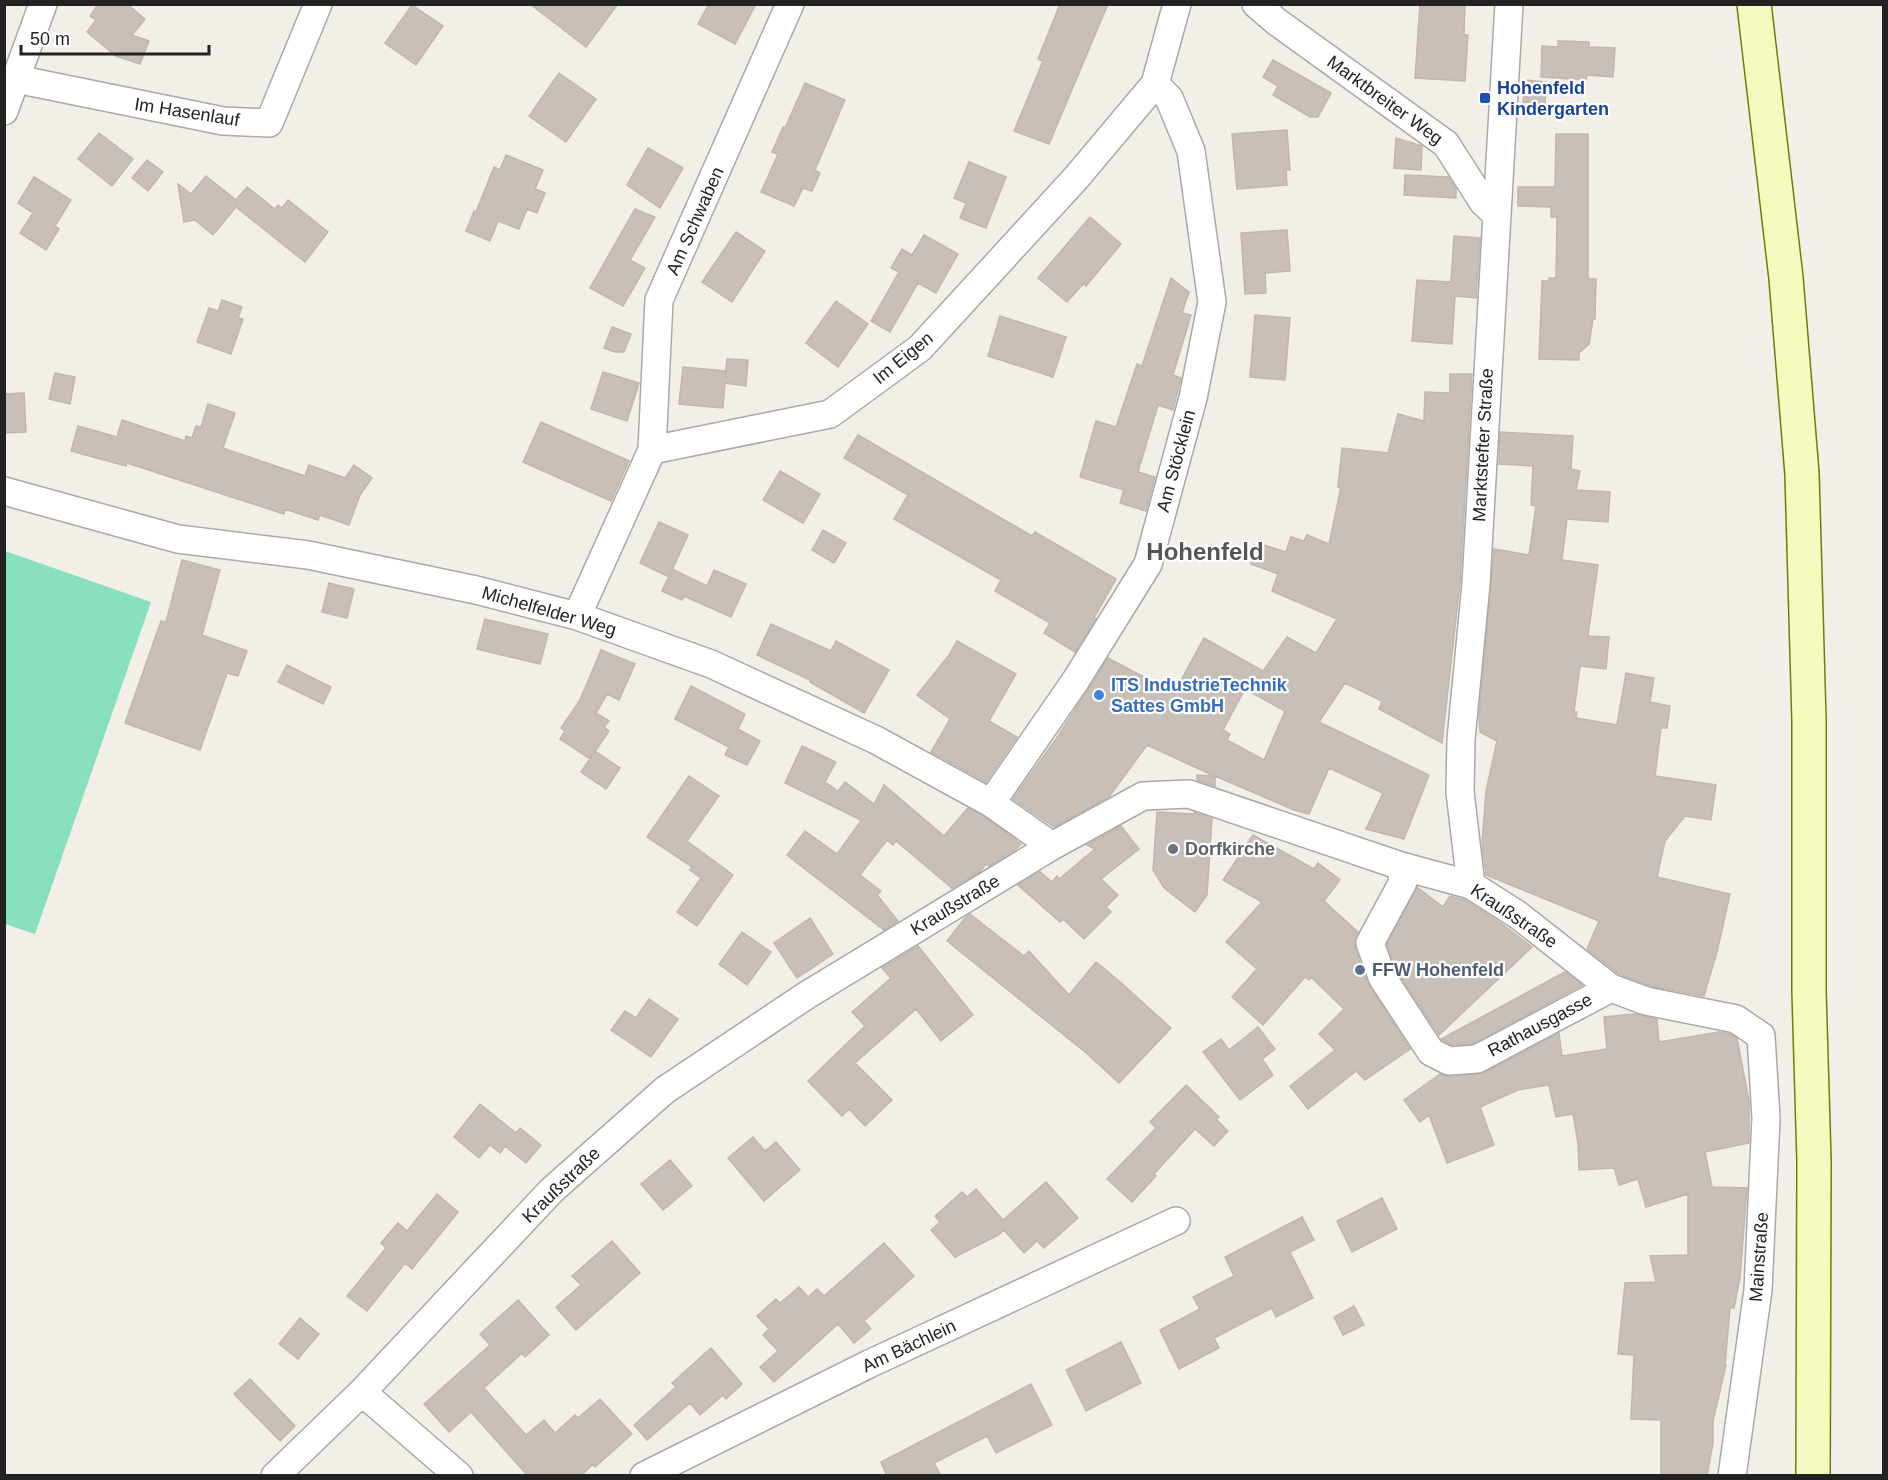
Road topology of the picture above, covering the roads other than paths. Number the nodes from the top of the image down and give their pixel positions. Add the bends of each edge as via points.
1 (43, 4) edge
2 (318, 4) edge
3 (790, 4) edge
4 (1176, 4) edge
5 (1256, 4) edge
6 (1509, 4) edge
7 (1754, 4) edge
8 (16, 80) junction
9 (1155, 84) junction
10 (4, 111) edge
11 (1496, 214) junction
12 (652, 450) junction
13 (4, 491) edge
14 (577, 616) junction
15 (991, 803) junction
16 (1052, 846) junction
17 (1401, 866) junction
18 (1471, 885) junction
19 (1611, 988) junction
20 (1761, 1036) joint
21 (1176, 1221) dead end
22 (362, 1392) junction
23 (275, 1476) edge
24 (459, 1476) edge
25 (644, 1476) edge
26 (1732, 1476) edge
27 (1812, 1476) edge

1 - 8 street
2 - 8 street, Im Hasenlauf via 269,123 223,121
3 - 12 street, Am Schwaben via 659,300
4 - 9 street, Im Eigen
5 - 11 street, Marktbreiter Weg via 1446,144 1483,202
6 - 11 street, Marktstefter Straße
7 - 27 main road via 1786,278 1802,474 1814,1161
8 - 10 street
9 - 12 street, Im Eigen via 1076,178 920,348 830,414
9 - 15 street, Am Stöcklein via 1169,98 1191,151 1212,302 1193,398 1148,564 1076,680
11 - 18 street, Marktstefter Straße via 1476,584 1461,739 1460,792
12 - 14 street
13 - 14 street, Michelfelder Weg via 178,539 308,555 476,590
14 - 15 street, Michelfelder Weg via 711,664 876,741
15 - 16 street, Michelfelder Weg
16 - 17 street, Kraußstraße via 1143,796 1189,794
16 - 22 street, Kraußstraße via 807,995 664,1090 552,1190
17 - 18 street, Kraußstraße
17 - 19 street, Rathausgasse via 1403,882 1370,943 1382,977 1431,1052 1449,1061 1477,1059
18 - 19 street, Kraußstraße via 1518,915
19 - 20 street, Kraußstraße via 1646,1001 1736,1019
20 - 26 street, Mainstraße via 1766,1118 1758,1290
21 - 25 street, Am Bächlein via 869,1364
22 - 23 street, Kraußstraße
22 - 24 street

